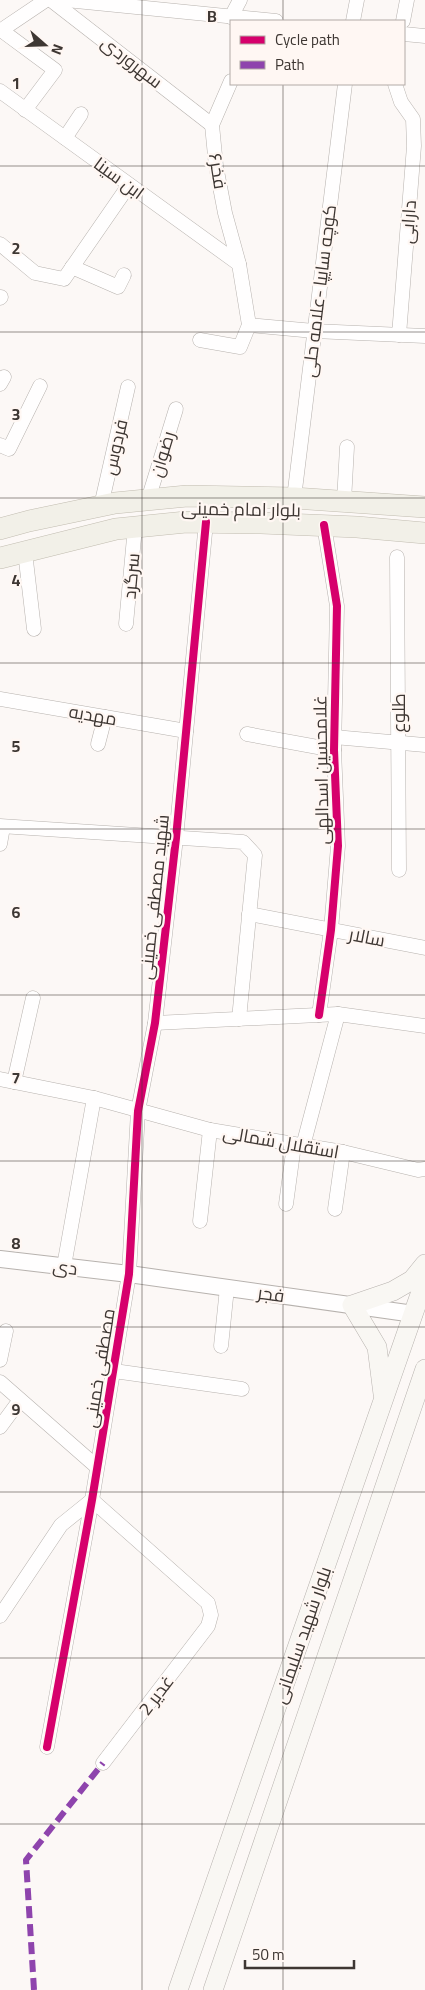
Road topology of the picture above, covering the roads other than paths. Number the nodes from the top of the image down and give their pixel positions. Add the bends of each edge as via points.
1 (46, 0) edge
2 (51, 0) edge
3 (66, 0) edge
4 (240, 0) edge
5 (357, 0) edge
6 (407, 0) edge
7 (231, 17) junction
8 (258, 20) edge
9 (353, 20) edge
10 (403, 20) edge
11 (1, 30) edge
12 (405, 34) edge
13 (425, 36) edge
14 (230, 83) edge
15 (345, 85) edge
16 (395, 85) edge
17 (0, 92) edge
18 (25, 110) junction
19 (81, 114) dead end
20 (212, 125) junction
21 (64, 138) junction
22 (129, 185) junction
23 (0, 244) edge
24 (239, 264) junction
25 (72, 267) junction
26 (124, 275) dead end
27 (248, 325) junction
28 (314, 331) junction
29 (399, 335) junction
30 (425, 336) edge
31 (200, 340) dead end
32 (40, 386) dead end
33 (128, 387) dead end
34 (176, 408) dead end
35 (0, 445) edge
36 (347, 447) dead end
37 (294, 498) junction
38 (148, 500) junction
39 (344, 501) junction
40 (101, 506) junction
41 (425, 507) edge
42 (206, 522) junction
43 (324, 525) junction
44 (135, 527) junction
45 (0, 529) edge
46 (425, 534) edge
47 (25, 552) junction
48 (397, 557) dead end
49 (0, 558) edge
50 (126, 624) dead end
51 (34, 629) dead end
52 (0, 699) edge
53 (105, 717) junction
54 (186, 731) junction
55 (247, 734) dead end
56 (398, 742) junction
57 (334, 743) junction
58 (98, 744) dead end
59 (425, 745) edge
60 (1, 827) edge
61 (176, 838) junction
62 (0, 844) edge
63 (399, 870) dead end
64 (249, 914) junction
65 (331, 930) junction
66 (425, 948) edge
67 (33, 998) dead end
68 (338, 1014) junction
69 (319, 1015) junction
70 (239, 1019) junction
71 (155, 1023) junction
72 (425, 1026) edge
73 (7, 1080) edge
74 (94, 1098) junction
75 (138, 1111) junction
76 (210, 1130) junction
77 (299, 1146) junction
78 (343, 1152) junction
79 (425, 1169) edge
80 (286, 1204) dead end
81 (335, 1209) dead end
82 (200, 1221) dead end
83 (0, 1259) edge
84 (425, 1264) edge
85 (64, 1266) junction
86 (129, 1274) junction
87 (425, 1280) edge
88 (227, 1288) junction
89 (352, 1305) junction
90 (419, 1315) edge
91 (6, 1330) dead end
92 (221, 1346) dead end
93 (0, 1360) edge
94 (425, 1369) edge
95 (114, 1371) junction
96 (0, 1382) edge
97 (242, 1390) dead end
98 (384, 1399) junction
99 (20, 1400) junction
100 (0, 1427) edge
101 (98, 1466) junction
102 (92, 1500) junction
103 (0, 1616) edge
104 (47, 1747) dead end
105 (103, 1764) dead end
106 (178, 1990) edge
107 (212, 1990) edge

1 - 11 street
2 - 20 street, سهروردی
3 - 7 street
4 - 7 street
5 - 9 street
6 - 10 street
7 - 8 street
11 - 18 street via 55,70
12 - 13 street
14 - 20 street, فخر۶
15 - 28 street, کوچه سایپا -علامه حلی
16 - 29 street, دارابی via 401,102 413,119 414,146
17 - 18 street, ابن سینا
18 - 21 street, ابن سینا
19 - 21 street
20 - 24 street, فخر۶ via 225,213
21 - 22 street, ابن سینا
22 - 24 street, ابن سینا
22 - 25 street
23 - 25 street via 35,272 64,279
24 - 27 street, فخر۶
25 - 26 street via 118,287
27 - 28 street
27 - 31 street via 240,347
28 - 29 street
28 - 37 street, کوچه سایپا -علامه حلی
29 - 30 street
32 - 35 street via 9,449
33 - 40 street, فردوس
34 - 38 street, رضوان
36 - 39 street
37 - 38 main road, بلوار امام خمینی via 187,496
37 - 39 main road, بلوار امام خمینی
38 - 40 main road, بلوار امام خمینی
39 - 41 main road, بلوار امام خمینی
40 - 45 main road, بلوار امام خمینی
42 - 43 main road, بلوار امام خمینی
42 - 44 main road, بلوار امام خمینی
42 - 54 street, شهید مصطفی خمینی
43 - 46 main road, بلوار امام خمینی
43 - 57 street, غلامحسین اسدالهی via 337,606
44 - 47 main road, بلوار امام خمینی
44 - 50 street, سرگرد
47 - 49 main road, بلوار امام خمینی
47 - 51 street
48 - 56 street, طلوع
52 - 53 street, مهدیه
53 - 54 street, مهدیه
53 - 58 street
54 - 61 street, شهید مصطفی خمینی
55 - 57 street
56 - 57 street
56 - 59 street
56 - 63 street, طلوع
57 - 65 street, غلامحسین اسدالهی via 338,846
60 - 61 street
60 - 62 street
61 - 64 street via 243,842 255,855
61 - 71 street, شهید مصطفی خمینی
64 - 65 street, سالار
64 - 70 street
65 - 66 street, سالار
65 - 69 street, غلامحسین اسدالهی
67 - 73 street
68 - 69 street
68 - 72 street
68 - 77 street
69 - 70 street
70 - 71 street
71 - 75 street, شهید مصطفی خمینی
73 - 74 street, استقلال شمالی
74 - 75 street, استقلال شمالی
74 - 85 street
75 - 76 street, استقلال شمالی
75 - 86 street, شهید مصطفی خمینی
76 - 77 street, استقلال شمالی
76 - 82 street
77 - 78 street, استقلال شمالی
77 - 80 street
78 - 79 street, استقلال شمالی
78 - 81 street
83 - 85 street, دی
84 - 89 main road via 412,1280
85 - 86 street, دی
86 - 88 street, فجر
86 - 95 street, مصطفی خمینی
87 - 90 main road, بلوار شهید سلیمانی
88 - 89 street, فجر
88 - 92 street
89 - 90 street, فجر
89 - 98 main road via 377,1347
90 - 98 main road, بلوار شهید سلیمانی
91 - 93 street
94 - 107 main road, بلوار شهید سلیمانی
95 - 97 street
95 - 101 street, مصطفی خمینی
96 - 99 street
98 - 106 main road, بلوار شهید سلیمانی
99 - 100 street
99 - 101 street
101 - 102 street, مصطفی خمینی
102 - 103 street via 61,1525
102 - 104 street, مصطفی خمینی
102 - 105 street, غدير 2 via 208,1603 211,1615 208,1626

